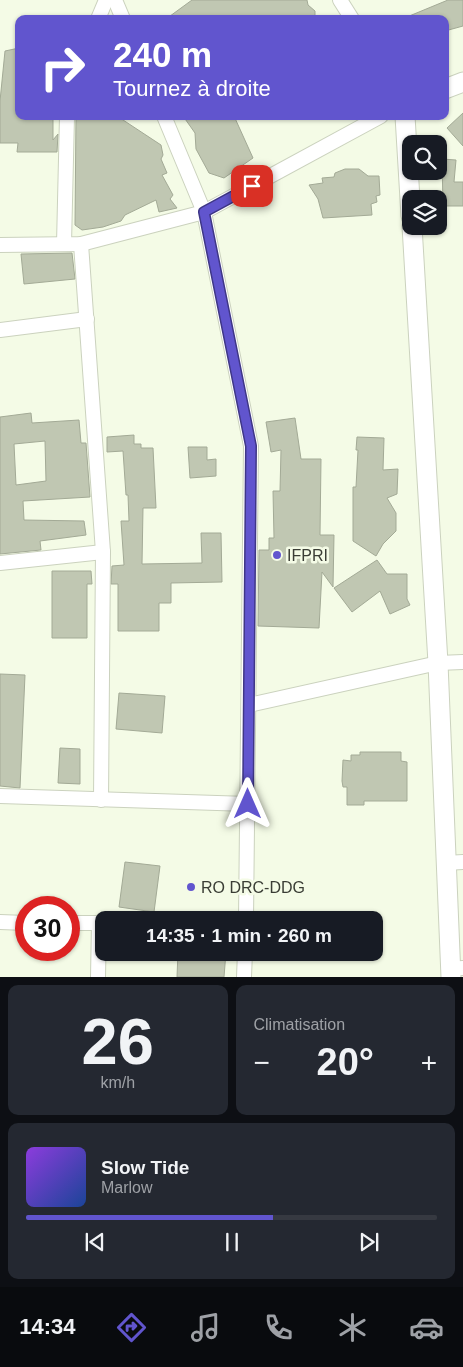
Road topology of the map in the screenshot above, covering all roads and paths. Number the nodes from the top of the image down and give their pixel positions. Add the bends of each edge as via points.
1 (106, 0) edge
2 (115, 0) edge
3 (340, 0) edge
4 (100, 15) edge
5 (121, 15) edge
6 (349, 15) edge
7 (463, 82) edge
8 (449, 87) edge
9 (67, 120) edge
10 (166, 120) edge
11 (374, 120) edge
12 (405, 120) edge
13 (409, 190) edge
14 (204, 212) junction
15 (413, 235) edge
16 (64, 244) junction
17 (81, 244) junction
18 (0, 245) edge
19 (86, 319) junction
20 (0, 330) edge
21 (103, 552) junction
22 (0, 562) edge
23 (463, 662) edge
24 (438, 663) junction
25 (249, 705) junction
26 (0, 796) edge
27 (101, 800) junction
28 (248, 804) junction
29 (454, 863) edge
30 (246, 911) edge
31 (0, 922) edge
32 (15, 923) edge
33 (80, 923) edge
34 (95, 923) edge
35 (99, 961) edge
36 (245, 961) edge
37 (455, 972) edge
38 (98, 977) edge
39 (244, 977) edge

1 - 4 street
2 - 5 street
3 - 6 street
7 - 8 street
9 - 16 street
10 - 14 street
11 - 14 street
12 - 13 street
14 - 17 street
14 - 25 street via 251,446
15 - 24 street
16 - 17 street
16 - 18 street
17 - 19 street
19 - 20 street
19 - 21 street
21 - 22 street
21 - 27 street
23 - 24 street
24 - 25 street
24 - 29 street
25 - 28 street
26 - 27 street
27 - 28 street
28 - 30 street
29 - 37 street
31 - 32 street
33 - 34 street
35 - 38 street
36 - 39 street

